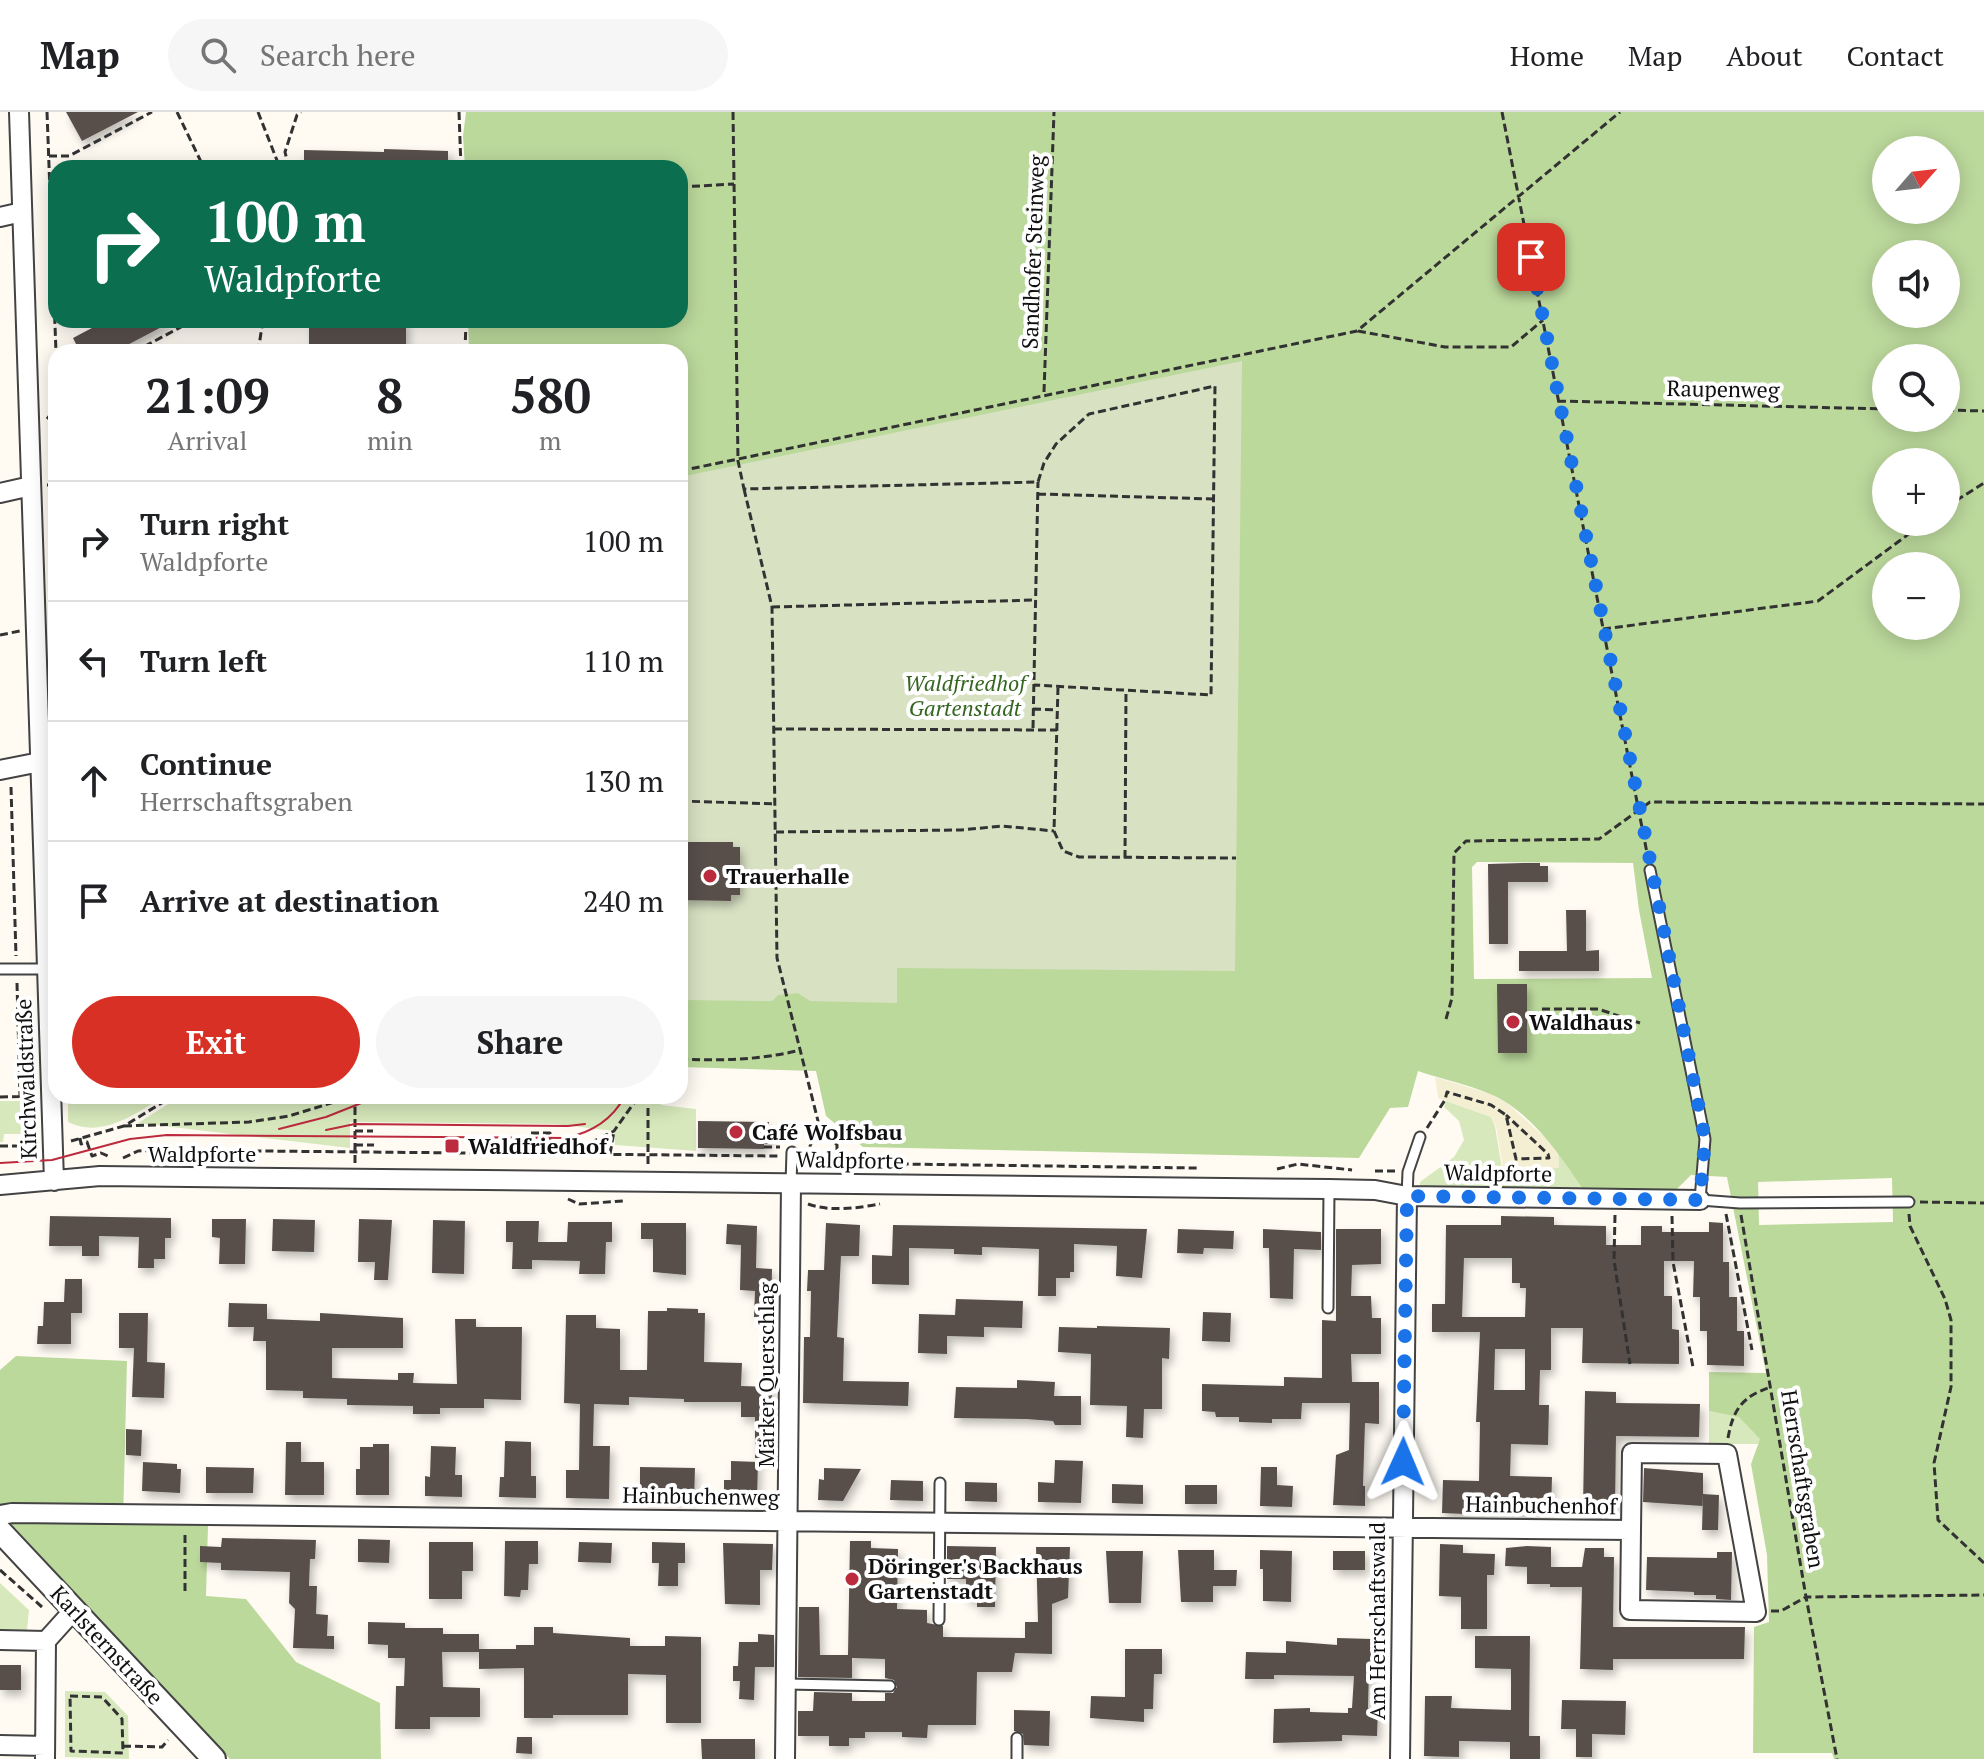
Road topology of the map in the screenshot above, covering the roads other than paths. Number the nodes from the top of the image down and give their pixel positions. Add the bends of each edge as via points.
1 (19, 112) edge
2 (22, 212) junction
3 (0, 217) edge
4 (31, 486) junction
5 (0, 493) edge
6 (48, 629) edge
7 (36, 630) junction
8 (40, 762) junction
9 (5, 769) edge
10 (1650, 870) road end
11 (48, 950) edge
12 (0, 969) edge
13 (48, 973) edge
14 (49, 1104) edge
15 (1420, 1137) road end
16 (792, 1154) road end
17 (54, 1181) junction
18 (800, 1184) junction
19 (0, 1185) edge
20 (1329, 1189) junction
21 (1407, 1196) junction
22 (1700, 1200) junction
23 (1909, 1202) road end
24 (1328, 1308) dead end
25 (940, 1483) dead end
26 (0, 1515) edge
27 (789, 1521) junction
28 (940, 1522) junction
29 (1402, 1527) junction
30 (1631, 1530) junction
31 (0, 1531) edge
32 (66, 1618) junction
33 (939, 1620) dead end
34 (0, 1640) edge
35 (46, 1641) junction
36 (786, 1684) junction
37 (890, 1686) dead end
38 (1017, 1738) dead end
39 (0, 1745) edge
40 (45, 1752) edge
41 (214, 1759) edge
42 (785, 1759) edge
43 (1017, 1759) edge
44 (1400, 1759) edge

1 - 2 street, Kirchwaldstraße
2 - 3 street
2 - 4 street, Kirchwaldstraße
4 - 5 street
4 - 7 street, Kirchwaldstraße
6 - 7 street
7 - 8 street, Kirchwaldstraße
8 - 9 street
8 - 11 street, Kirchwaldstraße
10 - 22 lane via 1705,1139
12 - 13 lane
14 - 17 street, Kirchwaldstraße
15 - 21 lane via 1408,1172
16 - 18 lane
17 - 18 street, Waldpforte via 100,1176
17 - 19 street, Waldpforte
18 - 20 street, Waldpforte
18 - 27 street, Märker Querschlag
20 - 21 street, Waldpforte
20 - 24 lane
21 - 22 street, Waldpforte
21 - 29 street, Am Herrschaftswald
22 - 23 lane
25 - 28 lane
26 - 27 street, Hainbuchenweg
27 - 28 street, Hainbuchenweg
27 - 36 street, Märker Querschlag
28 - 29 street, Hainbuchenweg
28 - 33 lane
29 - 30 street, Hainbuchenhof
29 - 44 street, Am Herrschaftswald
30 - 30 street, Hainbuchenhof via 1632,1453 1727,1454 1756,1612 1630,1610
31 - 32 street, Karlsternstraße
32 - 35 street
32 - 41 street, Karlsternstraße
34 - 35 street
35 - 40 street
36 - 37 lane
36 - 42 street, Märker Querschlag
38 - 43 lane
39 - 40 street

